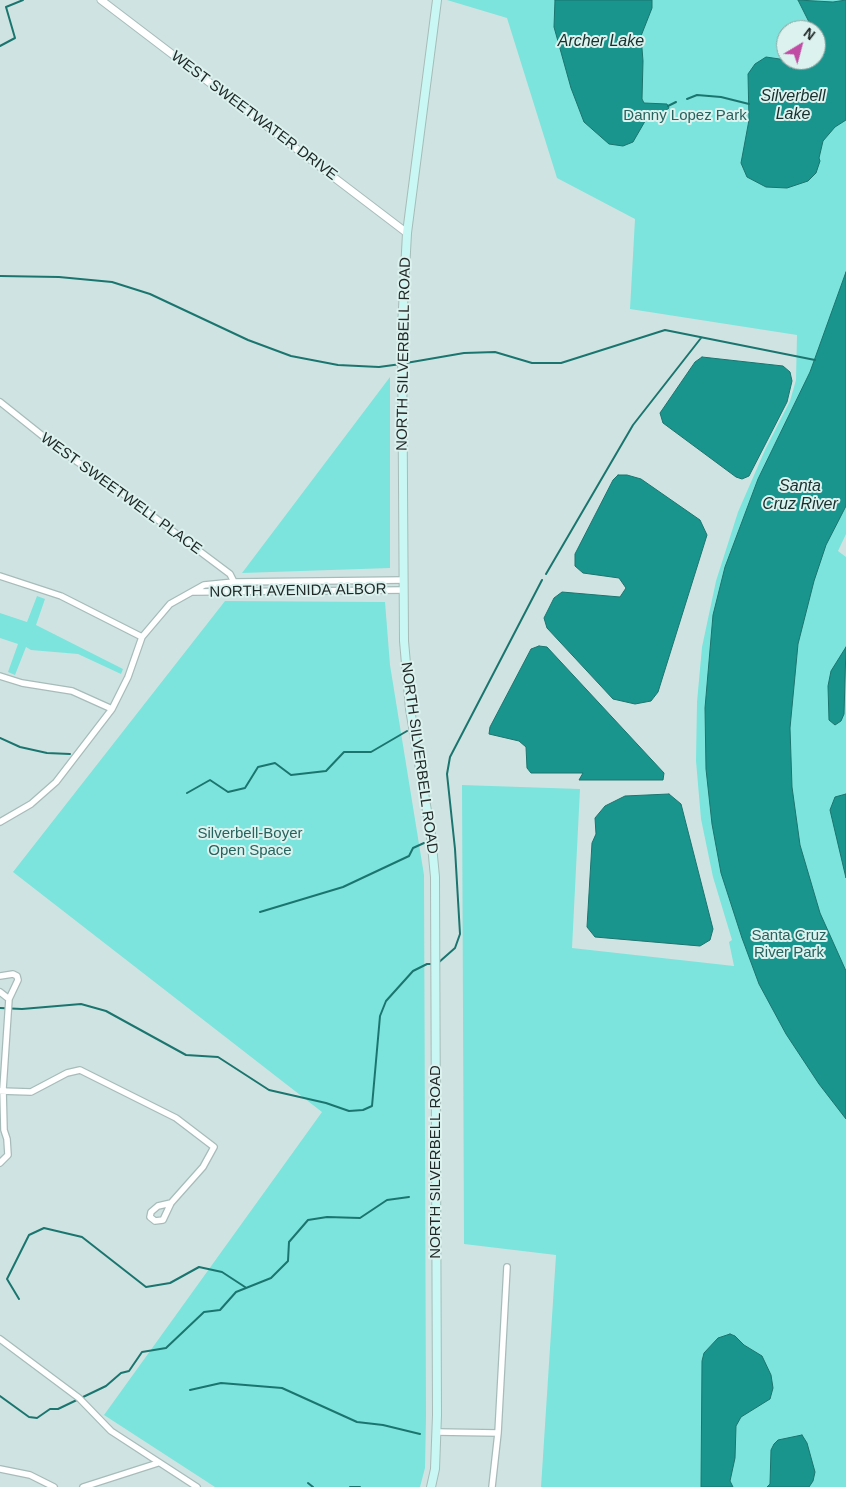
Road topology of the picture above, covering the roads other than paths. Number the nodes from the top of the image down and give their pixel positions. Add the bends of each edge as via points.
1 (102, 0) edge
2 (437, 0) edge
3 (407, 233) junction
4 (0, 402) edge
5 (0, 576) edge
6 (404, 580) junction
7 (276, 581) junction
8 (234, 582) junction
9 (234, 590) junction
10 (276, 590) junction
11 (404, 590) junction
12 (193, 592) junction
13 (142, 637) junction
14 (0, 676) edge
15 (112, 709) junction
16 (0, 822) edge
17 (0, 976) edge
18 (0, 992) edge
19 (10, 999) junction
20 (2, 1090) edge
21 (2, 1132) edge
22 (0, 1163) edge
23 (171, 1203) dead end
24 (507, 1267) dead end
25 (0, 1339) edge
26 (437, 1432) junction
27 (498, 1433) junction
28 (158, 1463) junction
29 (0, 1469) edge
30 (54, 1487) edge
31 (83, 1487) edge
32 (197, 1487) edge
33 (431, 1487) edge
34 (492, 1487) edge

1 - 3 street, WEST SWEETWATER DRIVE
2 - 3 main road, NORTH SILVERBELL ROAD
3 - 6 main road, NORTH SILVERBELL ROAD via 402,327
4 - 8 street, WEST SWEETWELL PLACE via 230,574
5 - 13 street via 60,596
6 - 7 street, NORTH AVENIDA ALBOR
6 - 11 main road, NORTH SILVERBELL ROAD
7 - 8 street, NORTH AVENIDA ALBOR
7 - 10 street
8 - 9 street
8 - 12 street, NORTH AVENIDA ALBOR via 204,586
9 - 10 street, NORTH AVENIDA ALBOR
9 - 12 street, NORTH AVENIDA ALBOR
10 - 11 street, NORTH AVENIDA ALBOR
11 - 26 main road, NORTH SILVERBELL ROAD via 406,675 435,877
12 - 13 street, NORTH AVENIDA ALBOR via 170,604
13 - 15 street, NORTH AVENIDA ALBOR
14 - 15 street via 22,684 72,691
15 - 16 street, NORTH AVENIDA ALBOR via 56,782 31,804
17 - 19 street via 17,976
18 - 19 street
19 - 20 street
20 - 21 street
20 - 23 street via 31,1092 67,1073 80,1070 176,1118 214,1147 203,1167
21 - 22 street via 9,1147 8,1155
24 - 27 street
25 - 28 street via 79,1398 111,1431
26 - 27 street
26 - 33 main road, NORTH SILVERBELL ROAD
27 - 34 street
28 - 31 street
28 - 32 street
29 - 30 street via 30,1475

